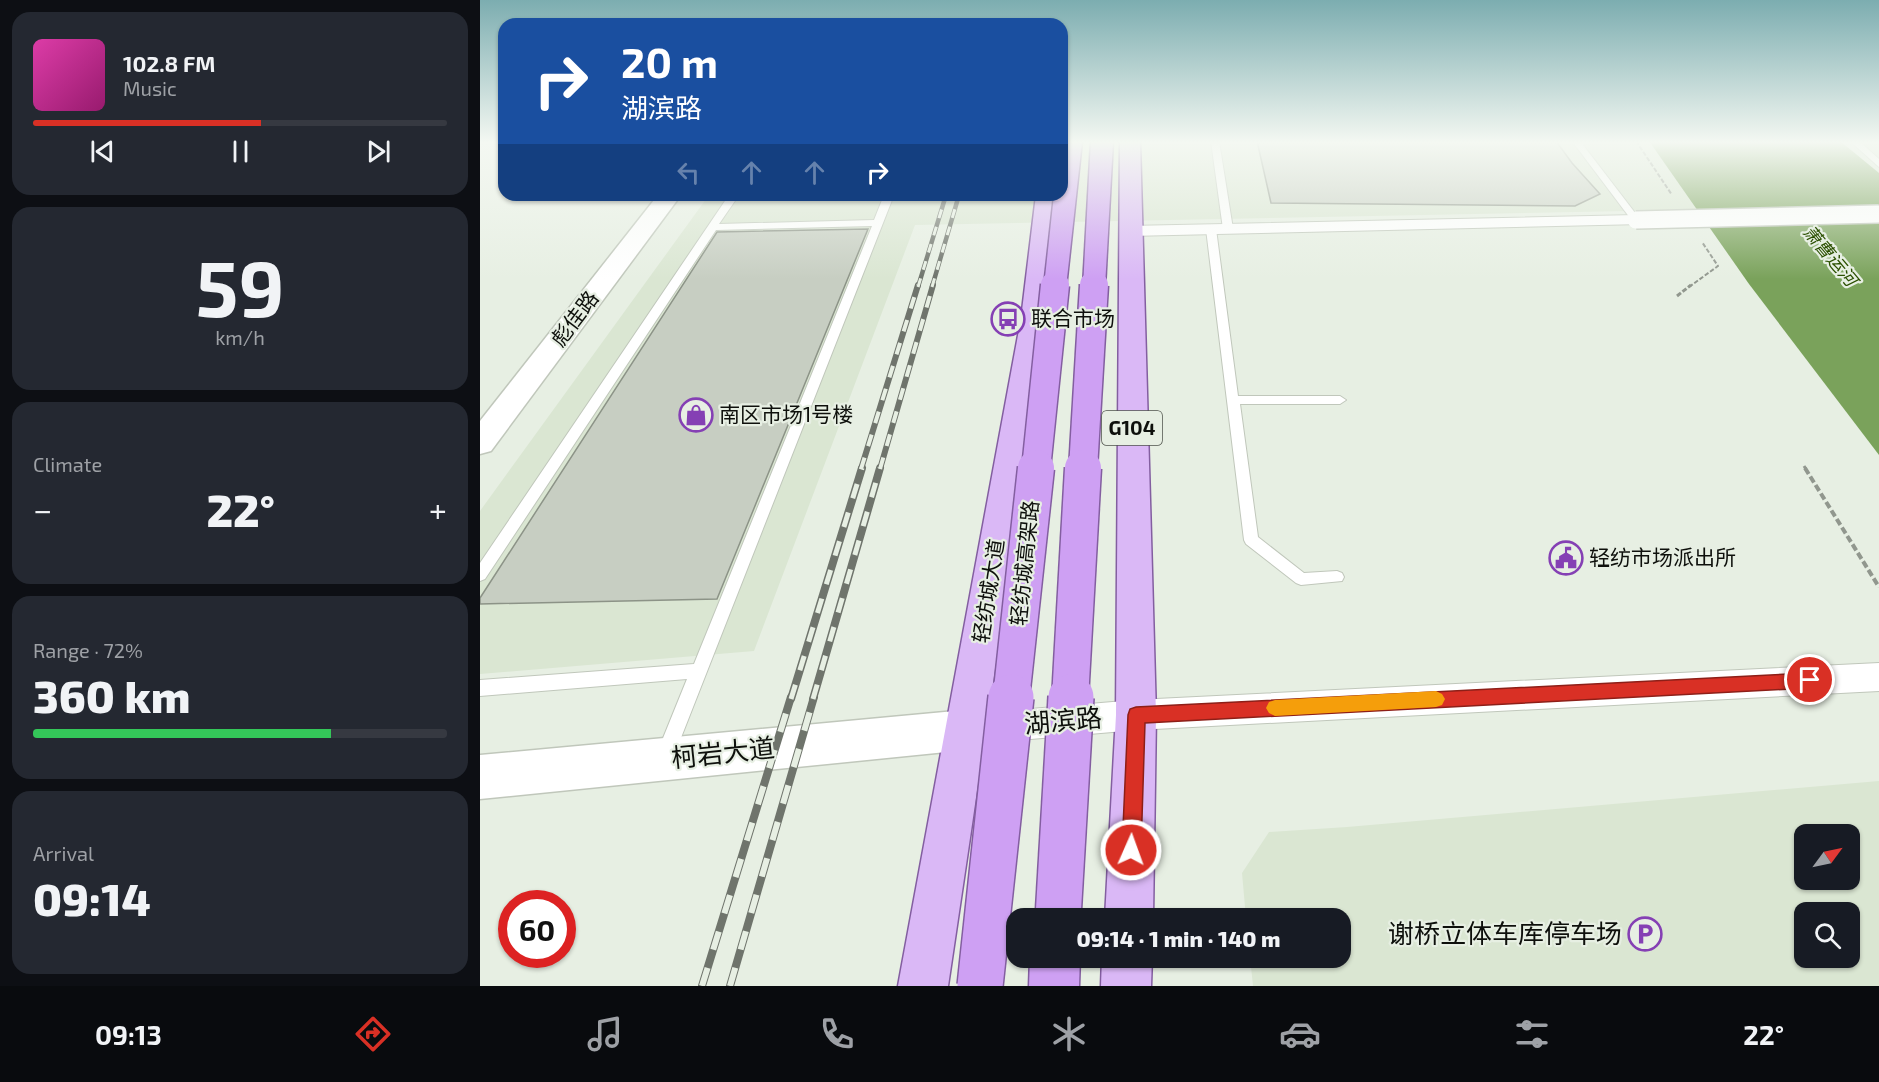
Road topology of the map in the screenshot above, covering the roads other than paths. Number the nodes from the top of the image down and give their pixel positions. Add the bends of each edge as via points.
1 (1099, 187) edge
2 (1130, 187) edge
3 (1218, 187) edge
4 (1611, 187) edge
5 (665, 201) edge
6 (730, 201) edge
7 (888, 201) edge
8 (1046, 201) edge
9 (1065, 201) edge
10 (1879, 214) edge
11 (1636, 220) junction
12 (878, 224) junction
13 (714, 227) junction
14 (1220, 229) junction
15 (1130, 231) junction
16 (1233, 400) junction
17 (1340, 400) dead end
18 (480, 443) edge
19 (480, 575) edge
20 (1337, 577) dead end
21 (699, 671) junction
22 (1879, 676) edge
23 (480, 687) edge
24 (1136, 715) junction
25 (966, 730) junction
26 (663, 759) junction
27 (480, 777) edge
28 (1059, 908) edge
29 (1129, 908) edge
30 (1055, 968) edge
31 (1127, 968) edge
32 (923, 986) edge
33 (980, 986) edge
34 (1054, 986) edge
35 (1126, 986) edge

1 - 28 highway, bridge
2 - 15 main road, G104
3 - 14 lane
4 - 11 lane
5 - 18 street, 彪佳路
6 - 13 lane
7 - 12 lane
8 - 25 main road, 轻纺城大道 via 1034,319
9 - 33 highway, 轻纺城高架路, bridge
10 - 11 street, bridge
11 - 14 street
12 - 13 lane
12 - 21 lane
13 - 19 lane
14 - 15 street
14 - 16 lane
15 - 24 main road, G104
16 - 17 lane
16 - 20 lane via 1251,540 1301,579
21 - 23 lane
21 - 26 lane
22 - 24 street, 湖滨路
24 - 25 street, 湖滨路
24 - 29 main road, G104
25 - 26 street, 柯岩大道
25 - 32 main road, 轻纺城大道
26 - 27 street, 柯岩大道
30 - 34 highway
31 - 35 main road

